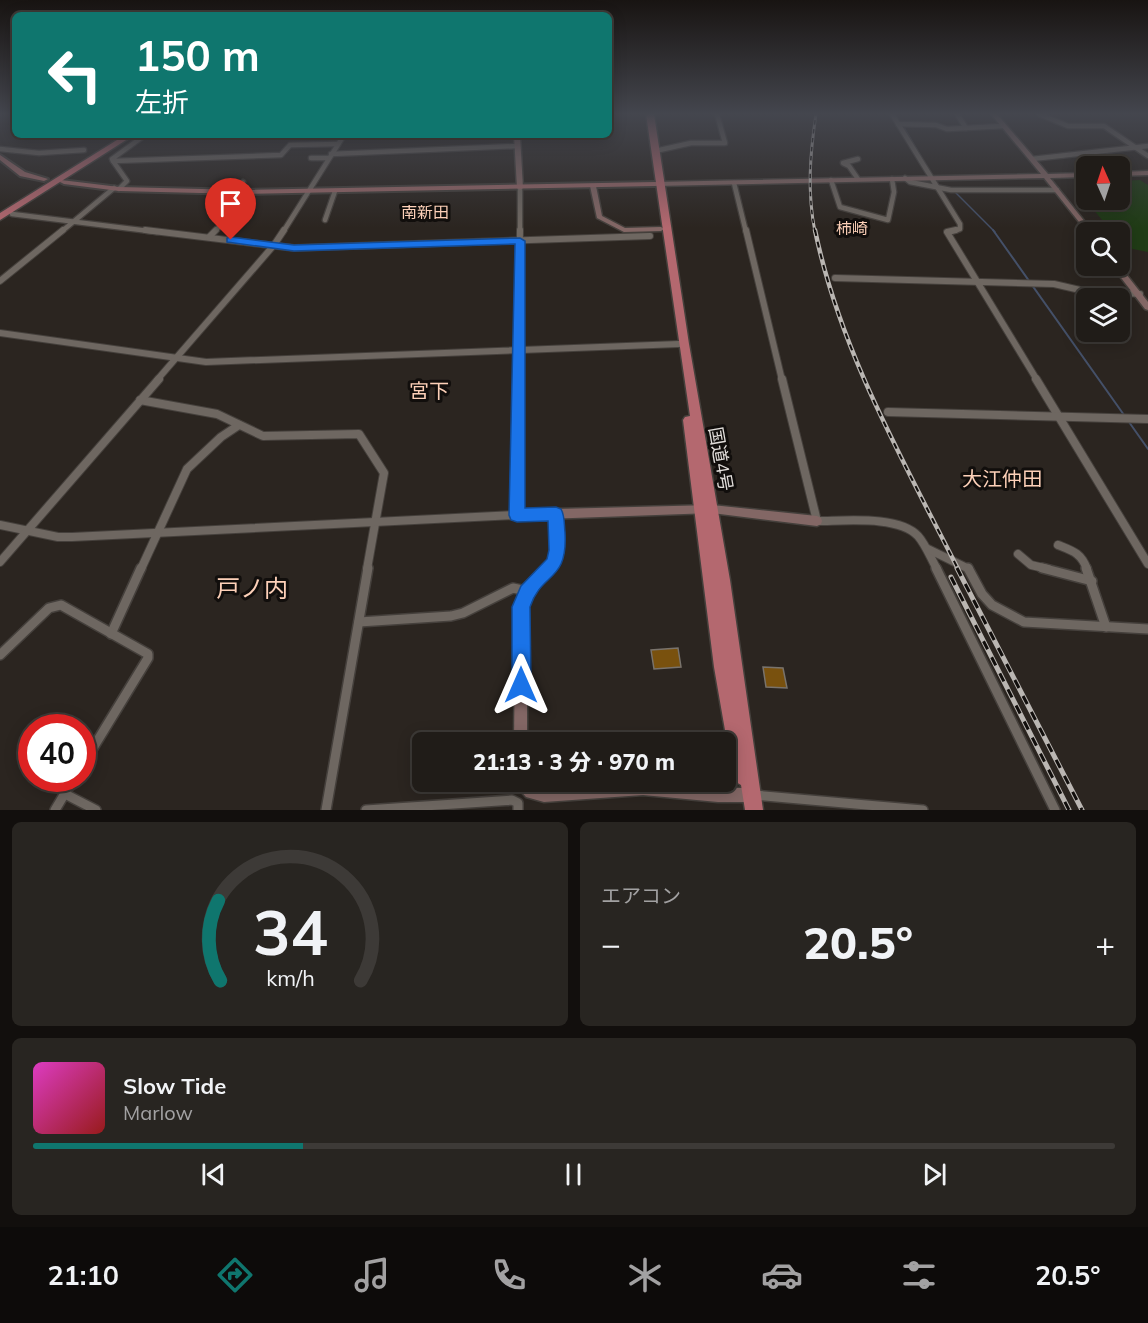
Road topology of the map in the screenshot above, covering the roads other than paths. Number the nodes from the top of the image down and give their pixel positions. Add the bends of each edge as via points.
1 (655, 151) edge
2 (27, 152) edge
3 (57, 152) edge
4 (96, 152) edge
5 (103, 152) edge
6 (122, 152) edge
7 (283, 152) edge
8 (333, 152) edge
9 (409, 152) edge
10 (518, 152) edge
11 (651, 152) edge
12 (914, 152) edge
13 (1026, 152) edge
14 (1099, 152) edge
15 (330, 156) junction
16 (0, 158) edge
17 (311, 158) dead end
18 (858, 159) dead end
19 (1032, 159) junction
20 (113, 161) junction
21 (1148, 173) edge
22 (1076, 174) edge
23 (1130, 174) edge
24 (1046, 176) junction
25 (905, 178) junction
26 (930, 178) junction
27 (44, 179) dead end
28 (892, 179) junction
29 (831, 180) junction
30 (858, 180) junction
31 (64, 182) dead end
32 (243, 182) dead end
33 (734, 183) junction
34 (658, 184) junction
35 (593, 186) junction
36 (935, 187) junction
37 (520, 188) junction
38 (117, 189) junction
39 (1057, 190) junction
40 (335, 191) junction
41 (236, 192) junction
42 (307, 192) junction
43 (237, 209) dead end
44 (0, 212) edge
45 (12, 214) dead end
46 (0, 217) edge
47 (325, 220) dead end
48 (74, 221) junction
49 (1082, 222) edge
50 (618, 227) junction
51 (655, 233) junction
52 (209, 237) junction
53 (617, 238) junction
54 (520, 241) junction
55 (274, 245) junction
56 (1125, 276) edge
57 (835, 278) dead end
58 (0, 281) edge
59 (977, 282) junction
60 (1140, 294) junction
61 (1148, 307) edge
62 (3, 333) edge
63 (0, 340) edge
64 (679, 344) junction
65 (518, 350) junction
66 (175, 358) junction
67 (140, 400) junction
68 (888, 412) dead end
69 (1058, 416) junction
70 (1148, 419) edge
71 (239, 425) junction
72 (706, 509) junction
73 (556, 514) junction
74 (517, 515) junction
75 (817, 521) junction
76 (377, 522) junction
77 (0, 525) edge
78 (27, 531) junction
79 (157, 533) junction
80 (1058, 545) dead end
81 (926, 547) junction
82 (1018, 554) dead end
83 (0, 562) edge
84 (1148, 564) edge
85 (1092, 581) junction
86 (527, 591) junction
87 (359, 622) junction
88 (1106, 627) junction
89 (1148, 629) edge
90 (111, 634) junction
91 (521, 646) joint
92 (0, 655) edge
93 (521, 732) edge
94 (96, 743) edge
95 (538, 792) edge
96 (586, 792) edge
97 (686, 792) edge
98 (65, 794) joint
99 (748, 795) junction
100 (518, 806) edge
101 (55, 810) edge
102 (96, 810) edge
103 (326, 810) edge
104 (366, 810) edge
105 (747, 810) edge
106 (754, 810) edge
107 (923, 810) edge
108 (1055, 810) edge

1 - 34 highway, 国道4号
2 - 3 street
4 - 44 highway
5 - 46 highway
6 - 20 street
7 - 20 street
8 - 15 street
9 - 15 street
10 - 37 street
11 - 34 highway, 国道4号
12 - 26 street
13 - 19 street
14 - 19 street
15 - 17 street
15 - 42 street
16 - 27 main road via 23,174
18 - 30 street via 843,163
19 - 24 street
20 - 38 street via 127,181
21 - 23 street
22 - 24 street
24 - 26 street
24 - 39 street
25 - 26 street
25 - 28 street
25 - 36 street
26 - 36 street
28 - 29 street via 894,192 888,220 840,207
28 - 30 street
29 - 30 street
29 - 33 street
31 - 38 main road
32 - 41 street
33 - 34 street
33 - 75 street
34 - 35 main road
34 - 51 highway, 国道4号
34 - 72 highway, 国道4号
35 - 37 main road
35 - 50 street via 597,215
36 - 39 street
36 - 59 street via 960,224 960,229 947,232
37 - 40 main road
37 - 54 street
38 - 41 main road
38 - 48 street
39 - 49 street
40 - 42 main road
40 - 47 street
41 - 42 main road
42 - 55 street
43 - 52 street
45 - 48 street
48 - 52 street
48 - 58 street
50 - 51 street
50 - 53 street
51 - 53 street
51 - 64 highway, 国道4号
52 - 55 street
53 - 54 street
54 - 55 street via 294,248
54 - 65 street
55 - 66 street
56 - 60 street
57 - 59 street
59 - 60 street via 1032,283
59 - 69 street
60 - 61 street
62 - 63 street
62 - 66 street
64 - 65 street
64 - 72 highway, 国道4号
65 - 66 street via 206,362
65 - 74 street
66 - 67 street
67 - 71 street via 217,414
67 - 78 street
68 - 69 street
69 - 70 street
69 - 84 street
71 - 76 street via 263,436 354,433 363,437 384,473
71 - 79 street via 187,469
72 - 73 street
72 - 75 street
72 - 99 highway, 国道4号 via 722,667
73 - 74 street
73 - 86 street via 556,559
74 - 76 street
75 - 81 street via 901,525 915,532
76 - 79 street
76 - 87 street
77 - 78 street
78 - 79 street via 65,537
78 - 83 street
79 - 90 street
80 - 85 street via 1081,555
81 - 88 street via 968,567 992,605 1024,622
81 - 108 street
82 - 85 street via 1031,565
85 - 88 street
86 - 87 street via 513,588 451,616
86 - 91 street via 521,607
87 - 103 street
88 - 89 street
90 - 92 street via 68,607 56,605
90 - 94 street via 147,652 148,658
91 - 93 street
95 - 96 street via 543,795
97 - 99 street
98 - 101 street
98 - 102 street
99 - 105 highway, 国道4号
99 - 106 highway, 国道4号
99 - 107 street
100 - 104 street

